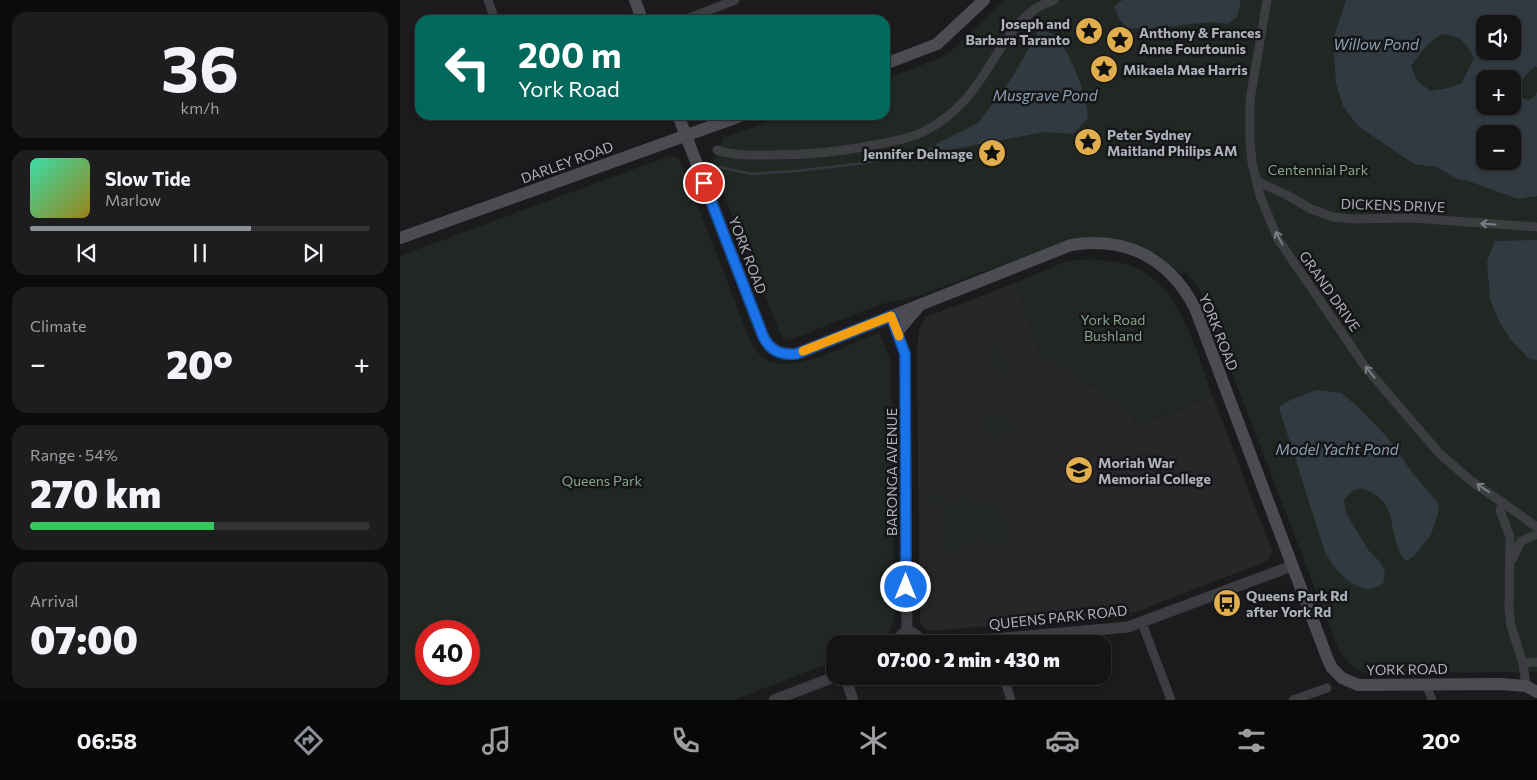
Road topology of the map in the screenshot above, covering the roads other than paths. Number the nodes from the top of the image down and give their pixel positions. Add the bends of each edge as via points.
1 (488, 0) edge
2 (635, 0) edge
3 (735, 0) edge
4 (984, 0) edge
5 (1054, 0) edge
6 (1267, 0) edge
7 (493, 15) edge
8 (640, 15) edge
9 (697, 15) edge
10 (890, 62) edge
11 (712, 120) edge
12 (682, 125) edge
13 (717, 150) dead end
14 (1256, 181) junction
15 (1537, 227) edge
16 (400, 237) edge
17 (921, 304) junction
18 (891, 316) junction
19 (897, 332) junction
20 (1503, 502) junction
21 (1537, 526) edge
22 (1537, 534) edge
23 (1292, 566) junction
24 (1509, 573) junction
25 (1142, 623) junction
26 (907, 631) junction
27 (903, 635) edge
28 (916, 635) edge
29 (1049, 635) edge
30 (1537, 662) edge
31 (1523, 663) junction
32 (826, 680) edge
33 (1426, 684) junction
34 (847, 685) edge
35 (1006, 685) edge
36 (1327, 688) dead end
37 (1532, 689) edge
38 (774, 700) edge
39 (853, 700) edge
40 (1011, 700) edge
41 (1171, 700) edge
42 (1293, 700) edge
43 (1432, 700) edge

1 - 7 street
2 - 8 main road
3 - 9 street
4 - 10 main road via 937,44
5 - 13 street via 1026,16 964,101 938,124 922,133 905,139 813,155 751,155
6 - 14 street, GRAND DRIVE via 1250,106 1250,141
11 - 12 main road, DARLEY ROAD
12 - 16 main road, DARLEY ROAD
12 - 18 main road, YORK ROAD via 769,347 779,353 796,354
15 -> 14 street, DICKENS DRIVE via 1412,218 1333,217
20 -> 14 street, GRAND DRIVE via 1470,480 1439,453 1366,368 1278,239
17 - 18 main road, YORK ROAD
17 - 19 main road
17 - 23 main road, YORK ROAD via 1071,244 1119,245 1156,261 1176,279 1195,308
18 - 19 street, BARONGA AVENUE
19 - 26 street, BARONGA AVENUE via 905,354
20 - 21 street, GRAND DRIVE
20 - 24 street via 1500,510 1510,537
22 - 24 street via 1521,541
23 - 25 street, QUEENS PARK ROAD
23 - 33 main road, YORK ROAD via 1328,660 1342,678 1358,685
24 - 31 street via 1511,626
25 - 29 street, QUEENS PARK ROAD
25 - 41 street
26 - 27 street
26 - 28 street
30 - 31 street
31 - 37 street
32 - 38 street
33 - 37 main road, YORK ROAD via 1500,684
33 - 43 street
34 - 39 street
35 - 40 street
36 - 42 street

